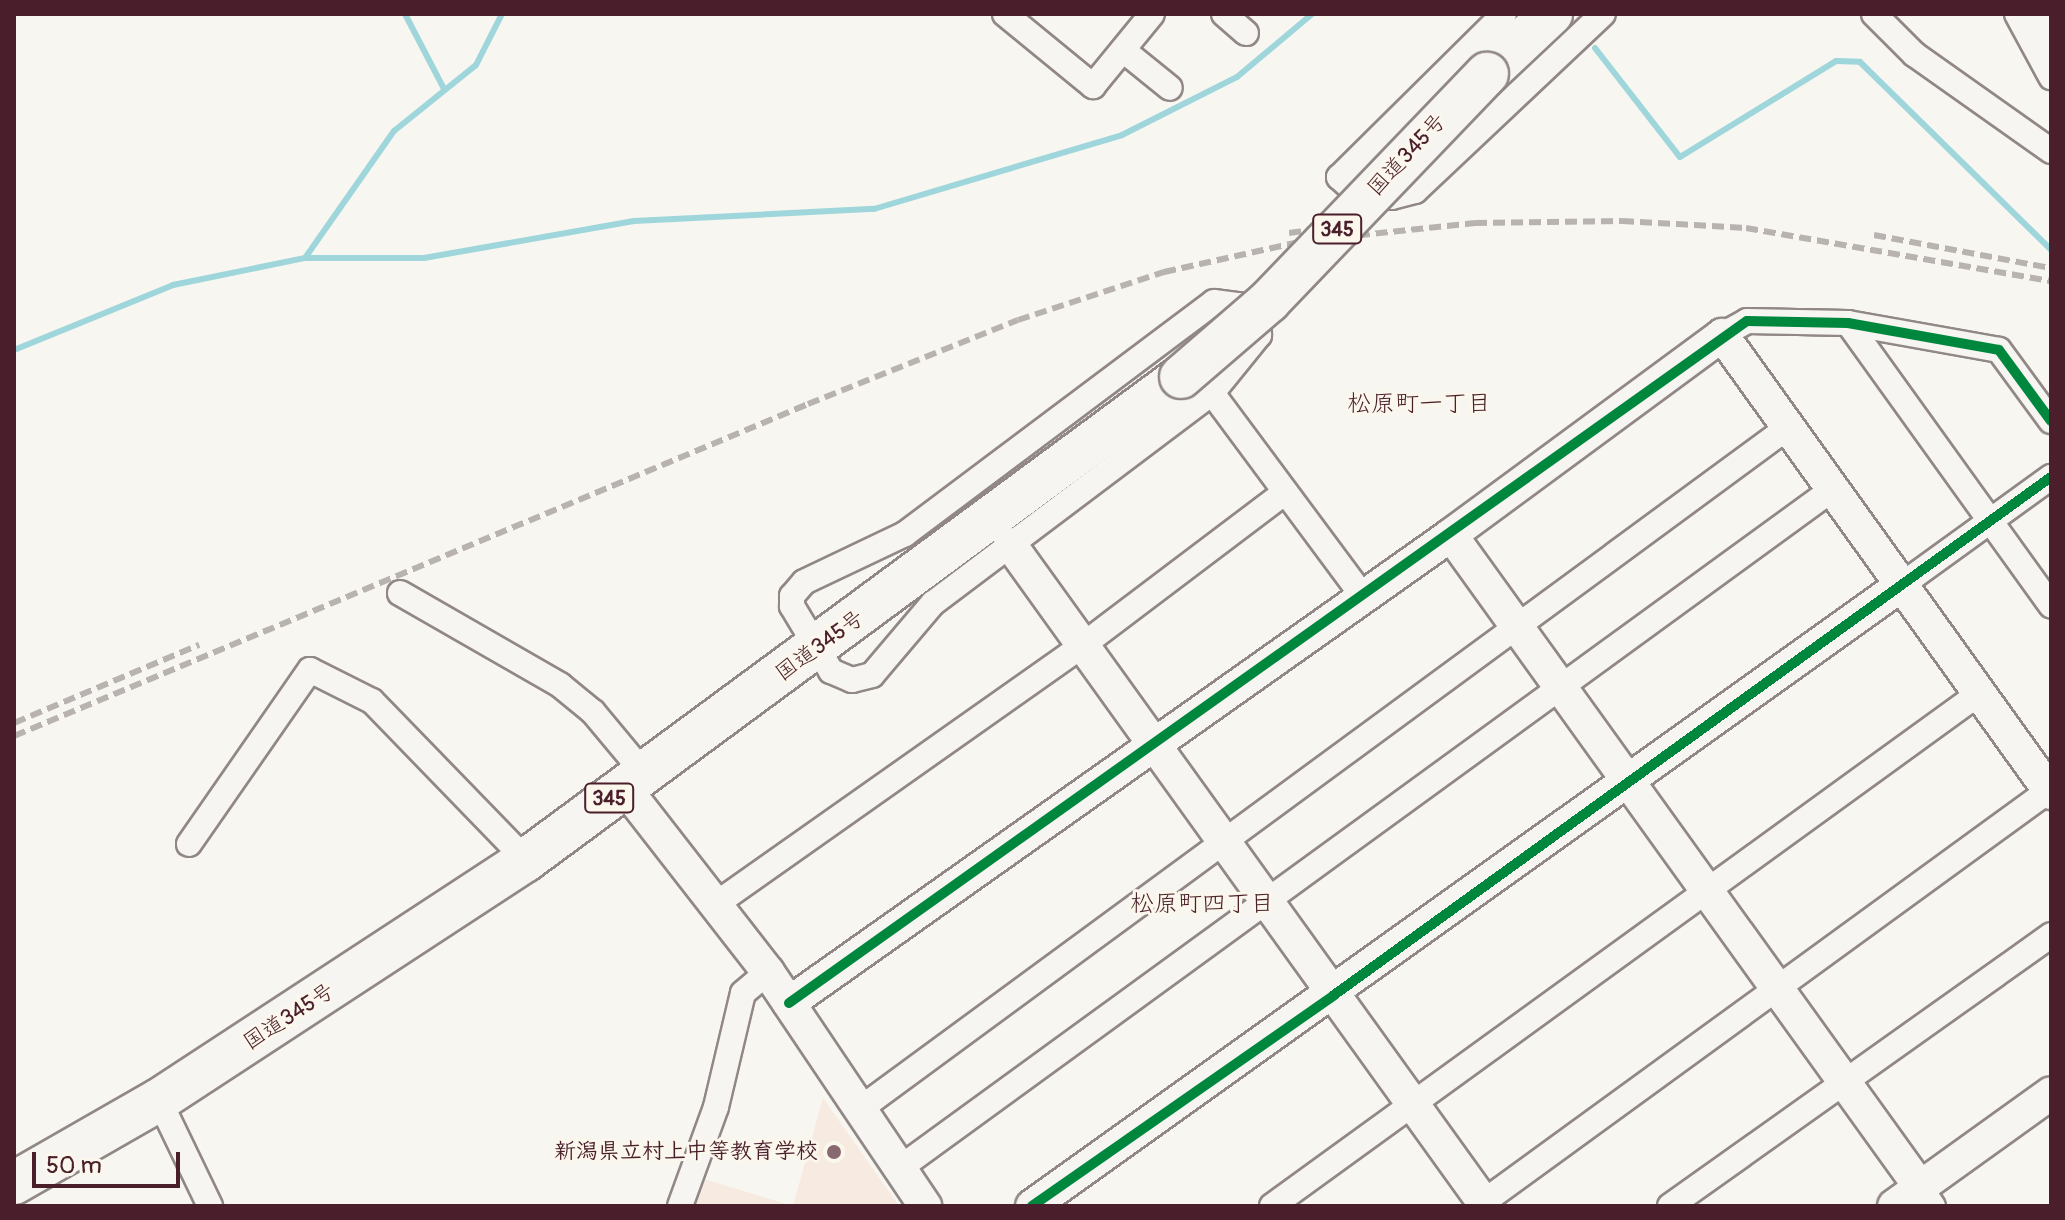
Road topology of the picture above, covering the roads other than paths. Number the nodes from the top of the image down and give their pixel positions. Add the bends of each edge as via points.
1 (1005, 14) edge
2 (1152, 14) edge
3 (1224, 14) edge
4 (1504, 14) edge
5 (1551, 14) edge
6 (1603, 14) edge
7 (1874, 14) edge
8 (2017, 14) edge
9 (2041, 14) edge
10 (1246, 33) dead end
11 (2051, 33) edge
12 (1123, 50) junction
13 (2051, 77) edge
14 (1170, 88) dead end
15 (2051, 151) edge
16 (1848, 323) junction
17 (1722, 335) junction
18 (1196, 385) junction
19 (2051, 421) edge
20 (1787, 428) junction
21 (2051, 477) edge
22 (1833, 489) junction
23 (1283, 494) junction
24 (1990, 521) junction
25 (1451, 535) junction
26 (1010, 544) junction
27 (1903, 584) junction
28 (400, 593) dead end
29 (1363, 596) junction
30 (2051, 606) edge
31 (1517, 626) junction
32 (1083, 645) junction
33 (815, 649) junction
34 (1561, 687) junction
35 (1981, 692) junction
36 (1153, 743) junction
37 (634, 780) junction
38 (1629, 782) junction
39 (2050, 791) edge
40 (1224, 841) junction
41 (189, 844) dead end
42 (526, 860) junction
43 (1705, 889) junction
44 (1267, 901) junction
45 (716, 904) junction
46 (2051, 935) edge
47 (768, 972) junction
48 (1777, 988) junction
49 (1334, 995) junction
50 (789, 1003) junction
51 (1844, 1082) junction
52 (2051, 1093) edge
53 (159, 1100) junction
54 (1414, 1105) junction
55 (860, 1109) junction
56 (900, 1168) junction
57 (14, 1183) edge
58 (1927, 1197) edge
59 (1482, 1205) edge
60 (210, 1206) edge
61 (680, 1206) edge
62 (925, 1206) edge
63 (1032, 1206) edge
64 (1272, 1206) edge
65 (1670, 1206) edge
66 (1894, 1206) edge

1 - 12 street via 1093,86
2 - 12 street
3 - 10 street
4 - 6 street via 1339,177 1350,187 1392,197 1415,191
5 - 18 highway, 国道345号 / 345, bridge via 1269,301
7 - 15 street via 1914,54
8 - 13 street
9 - 11 highway
12 - 14 street
16 - 17 street via 1747,321
16 - 19 street via 1999,350
16 - 24 street
17 - 20 street
17 - 25 street
18 - 23 street
18 - 26 street
18 - 33 highway, 国道345号 / 345
18 - 33 street via 1259,335 1249,317 1230,302 1214,302 905,534 804,582 792,596 792,606
20 - 22 street
20 - 31 street
21 - 24 street
22 - 27 street
22 - 34 street
23 - 29 street
23 - 32 street
24 - 27 street
24 - 30 street
25 - 29 street
25 - 31 street
26 - 32 street
26 - 33 street via 933,603 872,675 843,678
27 - 35 street
27 - 38 street
28 - 37 street via 560,685 593,712
29 - 36 street
31 - 34 street
31 - 40 street
32 - 36 street
32 - 45 street
33 - 37 highway, 国道345号 / 345
34 - 38 street
34 - 44 street
35 - 39 street
35 - 43 street
36 - 40 street
36 - 50 street
37 - 42 highway, 国道345号 / 345
37 - 45 street
38 - 43 street
38 - 49 street
39 - 48 street
40 - 44 street
40 - 55 street
41 - 42 street via 310,670 372,701
42 - 53 highway, 国道345号 / 345
43 - 48 street
43 - 54 street
44 - 49 street
44 - 56 street
45 - 47 street
46 - 51 street
47 - 50 street
47 - 61 street via 743,993 716,1107
48 - 51 street
48 - 59 street
49 - 54 street
49 - 63 street
50 - 55 street
51 - 58 street
51 - 65 street
52 - 58 street
53 - 57 highway, 国道345号 / 345
53 - 60 street
54 - 59 street
54 - 64 street
55 - 56 street
56 - 62 street
58 - 66 street

